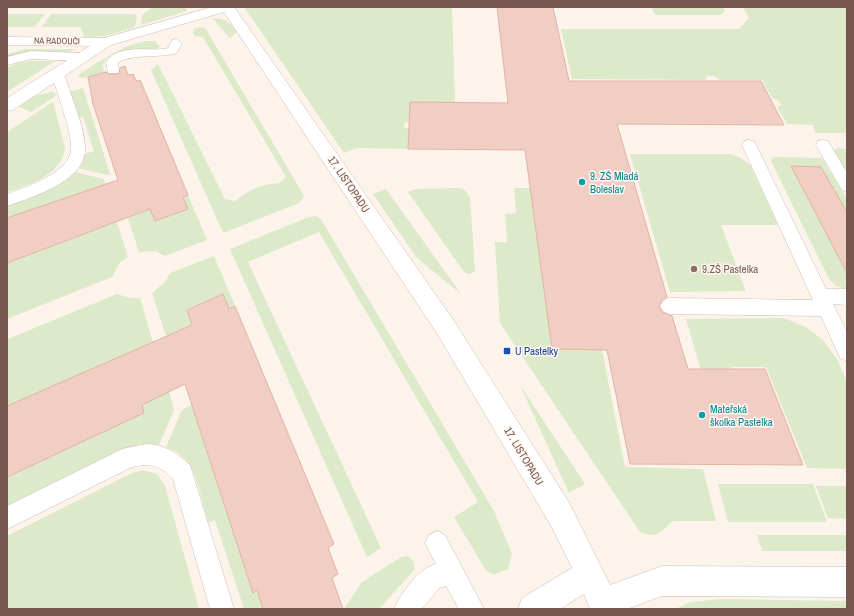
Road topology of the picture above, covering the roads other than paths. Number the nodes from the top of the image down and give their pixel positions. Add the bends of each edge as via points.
1 (227, 7) edge
2 (166, 24) junction
3 (7, 41) edge
4 (106, 42) junction
5 (82, 57) junction
6 (7, 61) edge
7 (113, 70) dead end
8 (58, 73) junction
9 (7, 106) edge
10 (749, 145) dead end
11 (823, 145) dead end
12 (847, 186) edge
13 (7, 200) edge
14 (847, 297) edge
15 (824, 302) junction
16 (669, 306) dead end
17 (847, 352) edge
18 (7, 518) edge
19 (438, 543) dead end
20 (590, 573) junction
21 (457, 580) junction
22 (847, 582) edge
23 (604, 606) edge
24 (222, 609) edge
25 (406, 609) edge
26 (472, 609) edge
27 (533, 609) edge

1 - 2 street, 17. LISTOPADU
1 - 20 street, 17. LISTOPADU via 446,328 560,514
2 - 4 street, 17. LISTOPADU
2 - 7 lane via 178,46 161,54 120,56 112,62
3 - 4 lane, NA RADOUČI
4 - 5 street, 17. LISTOPADU
5 - 6 lane via 31,55
5 - 8 street, 17. LISTOPADU
8 - 9 street, 17. LISTOPADU
8 - 13 lane via 78,144 75,160 61,175 37,190
10 - 15 lane
11 - 12 lane
14 - 15 lane
15 - 16 lane
15 - 17 lane
18 - 24 lane via 130,457 159,455 172,462 182,473
19 - 21 lane
20 - 23 street, 17. LISTOPADU
20 - 27 street
21 - 25 lane via 449,574 432,577
21 - 26 lane
22 - 23 street, 17. LISTOPADU via 662,581

